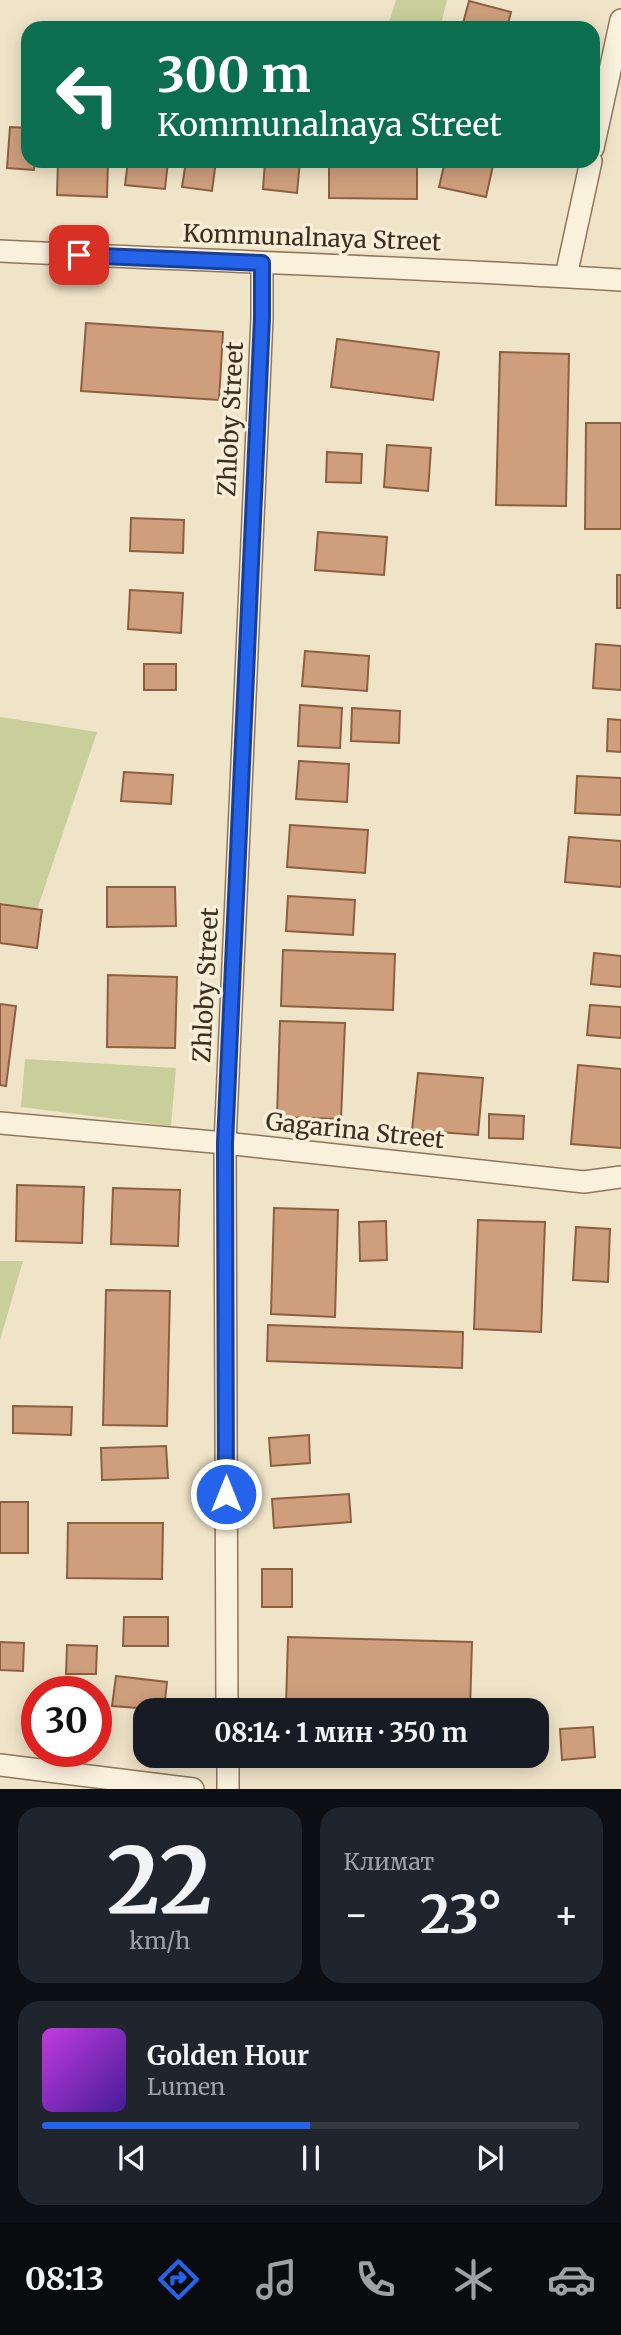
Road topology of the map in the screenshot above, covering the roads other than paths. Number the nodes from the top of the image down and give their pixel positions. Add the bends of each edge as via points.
1 (621, 20) edge
2 (600, 116) edge
3 (589, 168) edge
4 (0, 251) edge
5 (262, 263) junction
6 (566, 276) junction
7 (621, 280) edge
8 (0, 1123) edge
9 (225, 1143) junction
10 (621, 1177) edge
11 (228, 1698) edge
12 (0, 1765) edge
13 (228, 1768) edge
14 (193, 1789) edge
15 (228, 1789) edge

1 - 2 street
3 - 6 street
4 - 5 street, Kommunalnaya Street
5 - 6 street, Kommunalnaya Street
5 - 9 street, Zhloby Street
6 - 7 street, Kommunalnaya Street
8 - 9 street, Gagarina Street
9 - 10 street, Gagarina Street via 584,1182
9 - 11 street, Zhloby Street
12 - 14 street
13 - 15 street

